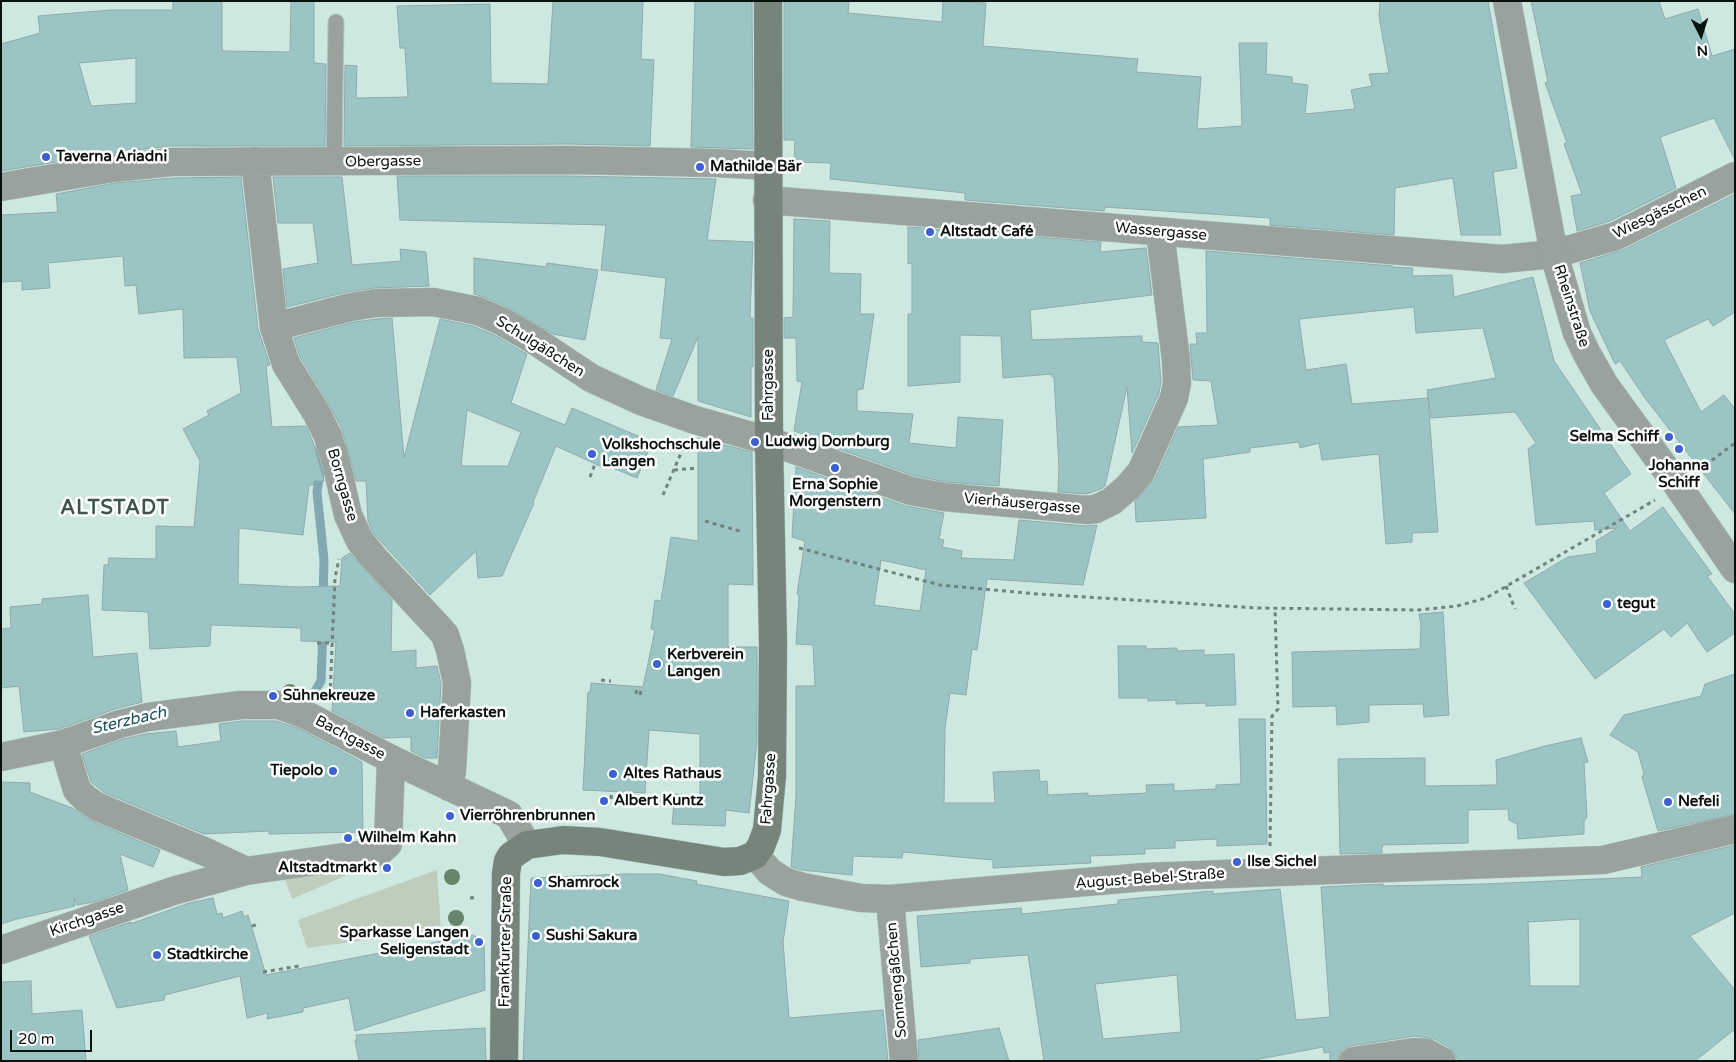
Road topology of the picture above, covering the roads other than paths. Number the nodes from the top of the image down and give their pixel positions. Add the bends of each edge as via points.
1 (768, 1) edge
2 (1507, 1) edge
3 (336, 22) dead end
4 (255, 161) junction
5 (334, 162) junction
6 (768, 166) junction
7 (1735, 176) edge
8 (1, 187) edge
9 (768, 200) junction
10 (1160, 232) junction
11 (1554, 254) junction
12 (274, 327) junction
13 (769, 441) junction
14 (1735, 569) edge
15 (65, 753) junction
16 (1, 757) edge
17 (391, 759) junction
18 (449, 787) junction
19 (1735, 829) edge
20 (533, 844) junction
21 (755, 855) junction
22 (246, 872) junction
23 (890, 899) junction
24 (1, 950) edge
25 (504, 1061) edge
26 (904, 1061) edge
27 (1353, 1061) edge
28 (1442, 1061) edge

1 - 6 main road, Fahrgasse
2 - 11 street, Rheinstraße
3 - 5 lane
4 - 5 street, Obergasse
4 - 8 street, Obergasse via 172,162 121,167
4 - 12 street, Borngasse
5 - 6 street, Obergasse via 569,160
6 - 9 main road, Fahrgasse
7 - 11 street, Wiesgässchen via 1616,236
9 - 10 street, Wassergasse
9 - 13 main road, Fahrgasse
10 - 11 street, Wassergasse via 1502,259
10 - 13 street, Vierhäusergasse via 1177,383 1174,398 1141,472 1112,501 1087,510 928,496
11 - 14 street, Rheinstraße via 1569,310 1587,354 1604,384
12 - 13 street, Schulgäßchen via 376,303 426,302 478,311 534,340 596,381 695,420
12 - 18 street, Borngasse via 286,364 328,436 348,515 360,541 438,626 447,642 457,683
13 - 21 main road, Fahrgasse via 773,653 770,796 767,830
15 - 16 street, Bachgasse
15 - 17 street, Bachgasse via 120,724 191,710 250,704 279,705 294,710
15 - 22 street via 77,790 86,799
17 - 18 street, Bachgasse
17 - 22 street, Kirchgasse via 388,844 379,852
18 - 20 street, Bachgasse via 509,815
19 - 23 street, August-Bebel-Straße via 1610,859 1144,877
20 - 21 main road via 563,840 600,842 724,862 740,861
20 - 25 main road, Frankfurter Straße via 511,856 506,873
21 - 23 street, August-Bebel-Straße via 770,872 786,882 861,898
22 - 24 street, Kirchgasse via 173,891
23 - 26 street, Sonnengäßchen
27 - 28 street via 1414,1052 1427,1053

